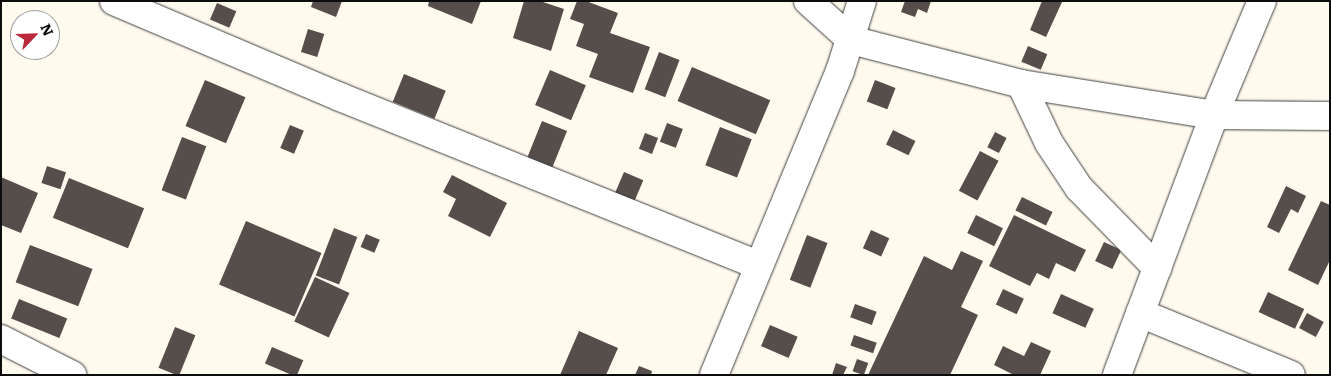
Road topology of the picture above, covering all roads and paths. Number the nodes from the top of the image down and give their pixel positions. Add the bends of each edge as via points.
1 (114, 1) edge
2 (808, 1) edge
3 (862, 1) edge
4 (1262, 1) edge
5 (851, 40) junction
6 (1021, 84) junction
7 (1214, 115) junction
8 (1330, 116) edge
9 (758, 265) junction
10 (1157, 268) junction
11 (1140, 313) junction
12 (1, 339) edge
13 (722, 373) edge
14 (72, 375) edge
15 (1117, 375) edge
16 (1291, 375) edge

1 - 9 street via 340,98
2 - 5 street
3 - 5 street
4 - 7 street
5 - 6 street
5 - 9 street
6 - 7 street
6 - 10 street via 1049,143 1079,188
7 - 8 street
7 - 10 street
9 - 13 street
10 - 11 street
11 - 15 street
11 - 16 street
12 - 14 street

